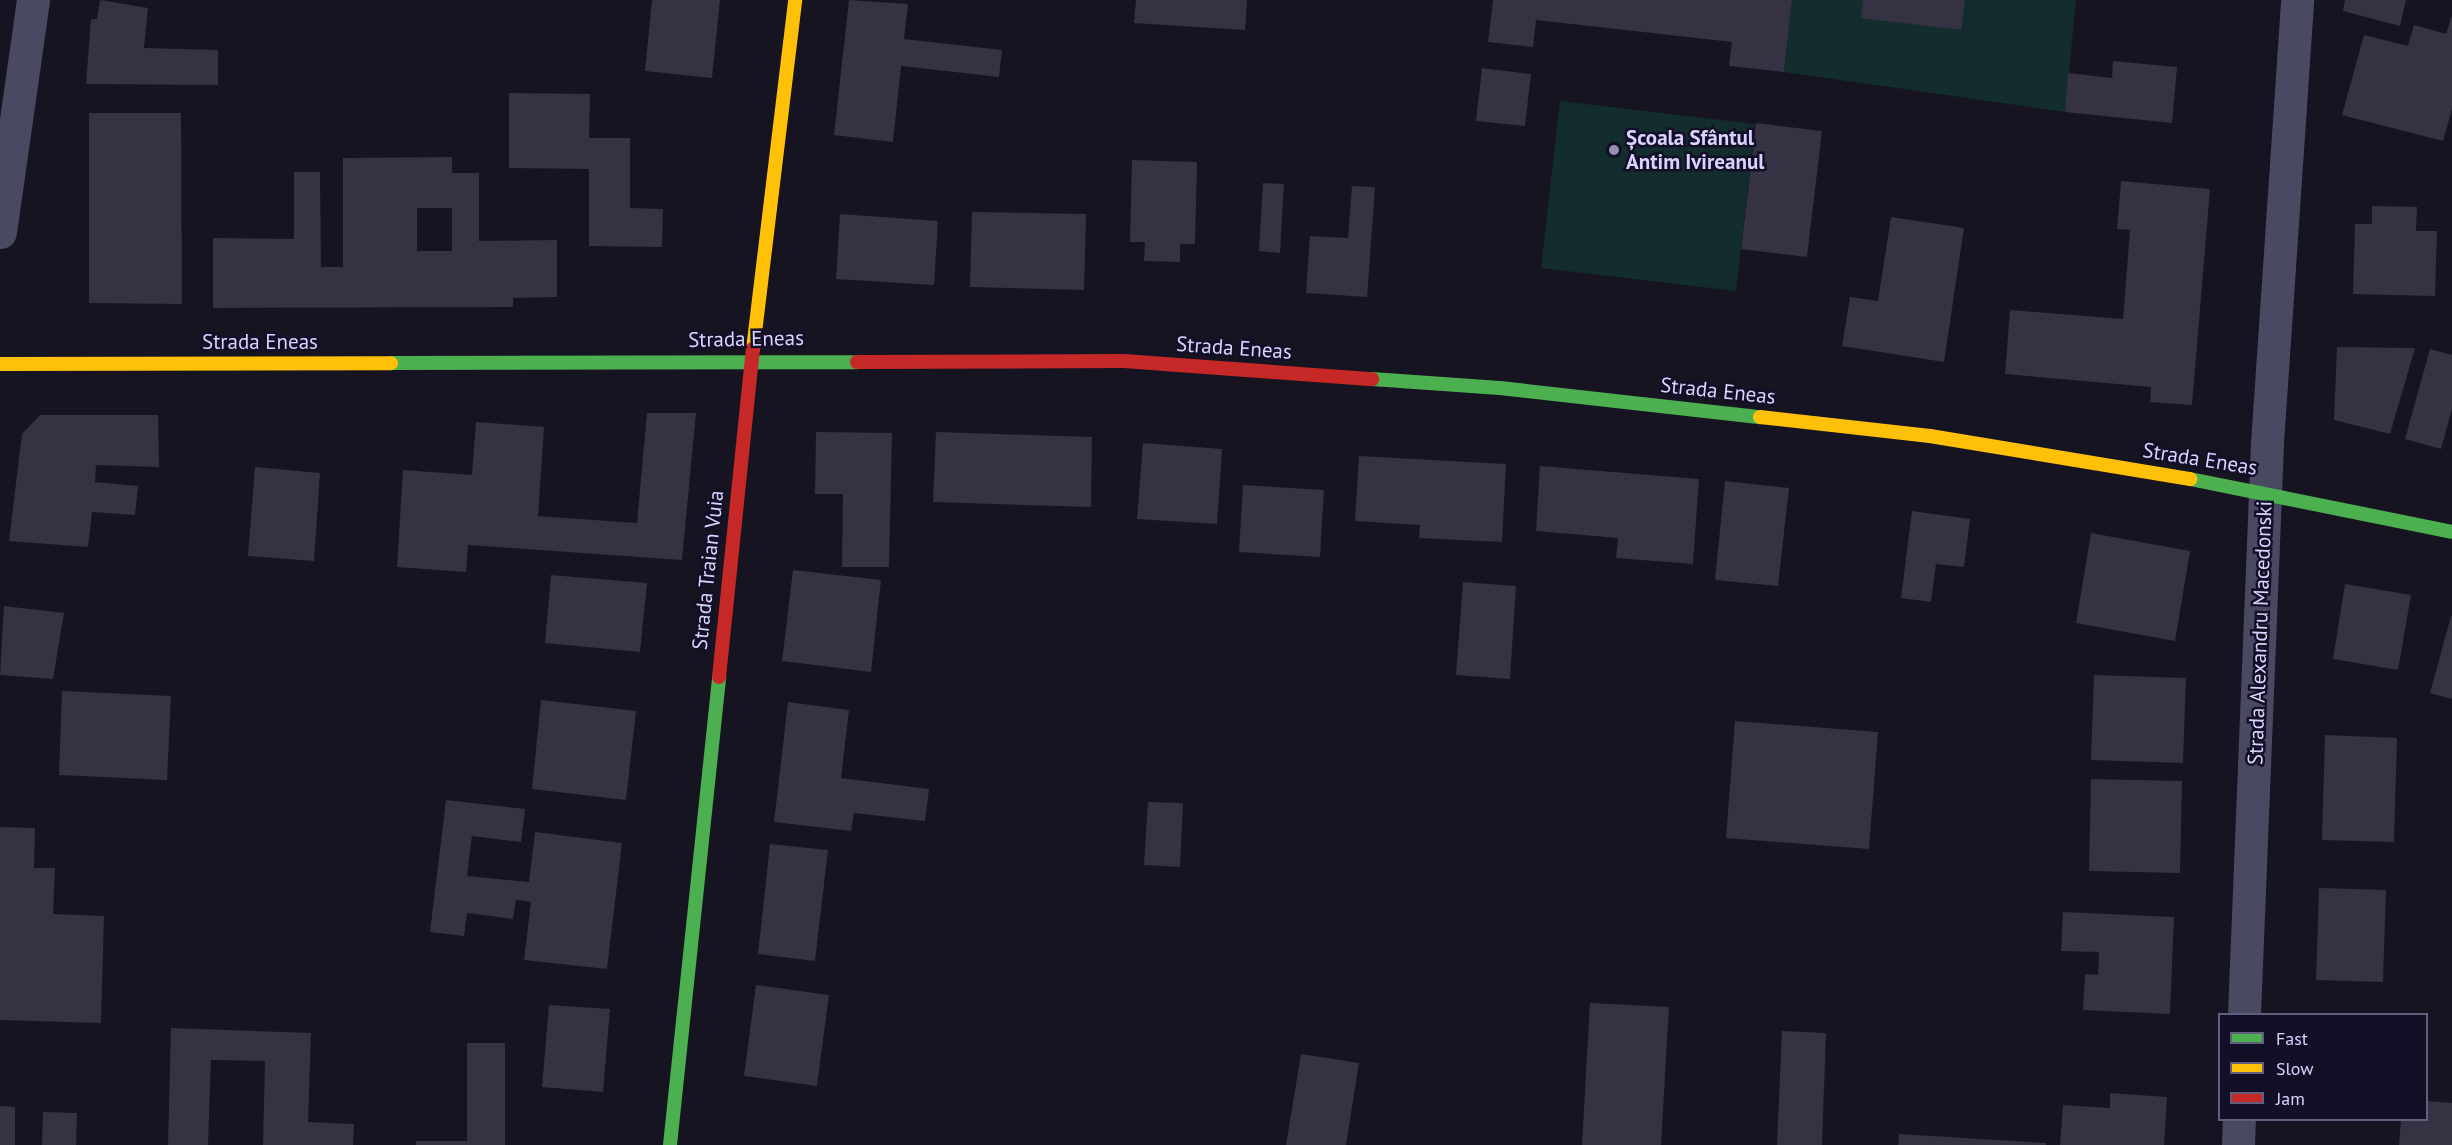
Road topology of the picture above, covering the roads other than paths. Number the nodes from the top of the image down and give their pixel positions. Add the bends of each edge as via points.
1 (33, 0) edge
2 (795, 0) edge
3 (2297, 0) edge
4 (0, 232) edge
5 (752, 360) junction
6 (0, 364) edge
7 (2266, 491) junction
8 (2452, 532) edge
9 (2244, 1013) edge
10 (2239, 1121) edge
11 (670, 1145) edge
12 (2238, 1145) edge

1 - 4 street
2 - 5 street, Strada Traian Vuia
3 - 7 street, Strada Alexandru Macedonski
5 - 6 street, Strada Eneas
5 - 7 street, Strada Eneas via 1124,361 1500,388 1930,436
5 - 11 street, Strada Traian Vuia
7 - 8 street, Strada Eneas
7 - 9 street, Strada Alexandru Macedonski
10 - 12 street

